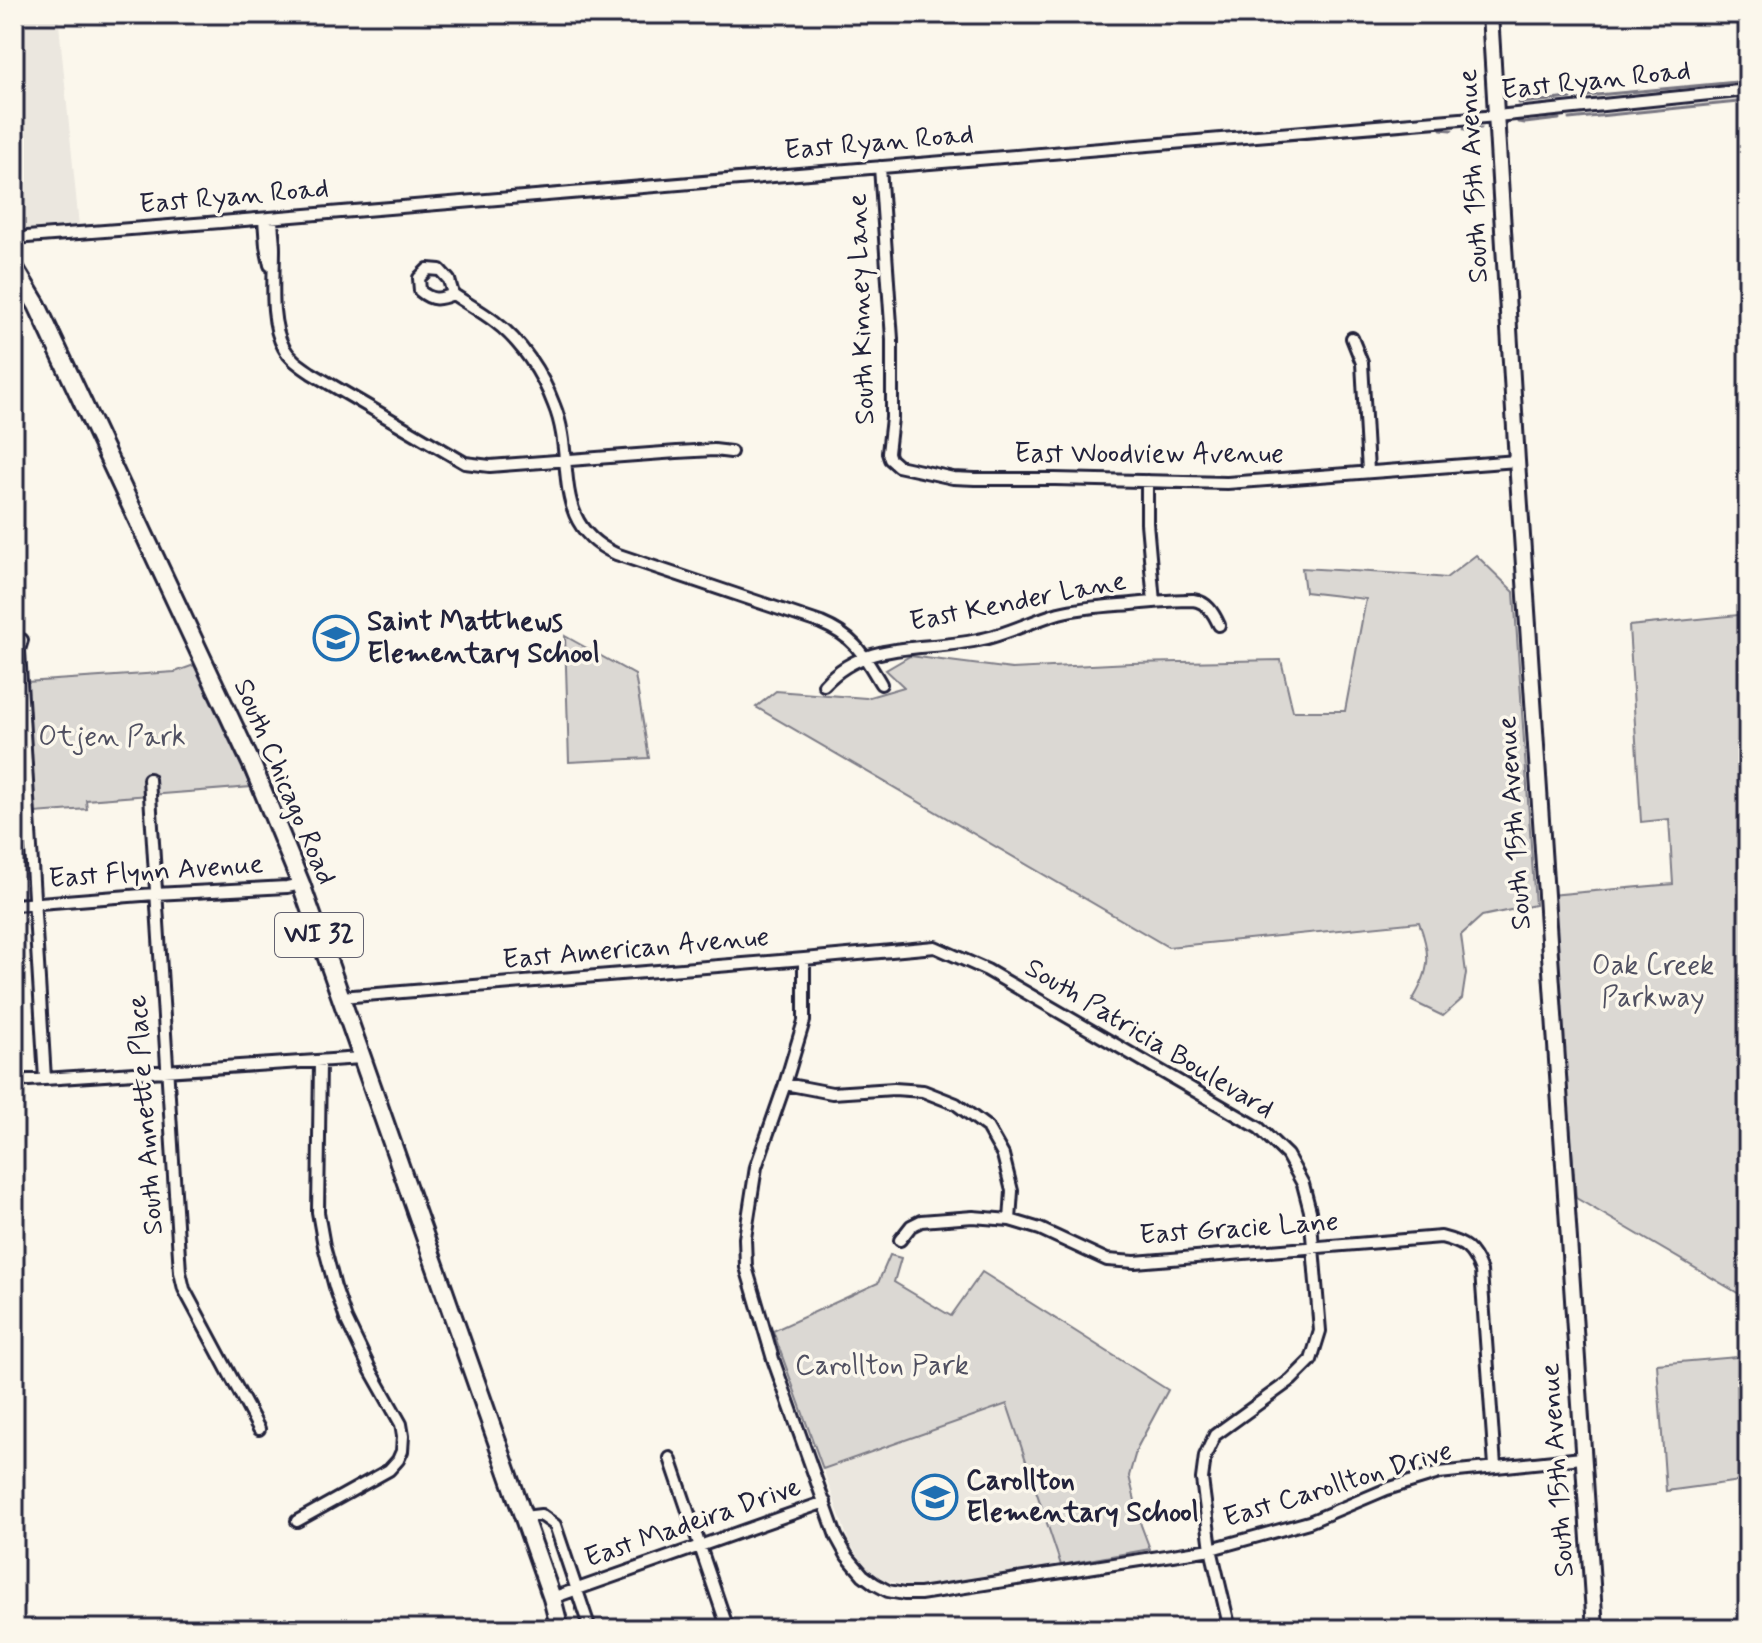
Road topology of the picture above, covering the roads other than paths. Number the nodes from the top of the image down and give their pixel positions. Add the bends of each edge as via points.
1 (1490, 14) edge
2 (1748, 90) edge
3 (1497, 116) junction
4 (880, 167) junction
5 (268, 218) junction
6 (14, 238) edge
7 (14, 267) edge
8 (453, 294) dead end
9 (1352, 338) dead end
10 (888, 450) joint
11 (731, 452) dead end
12 (566, 461) junction
13 (1517, 461) junction
14 (1368, 471) junction
15 (1147, 481) junction
16 (1154, 602) junction
17 (1219, 625) dead end
18 (22, 640) dead end
19 (864, 657) junction
20 (881, 684) dead end
21 (824, 685) dead end
22 (149, 779) dead end
23 (301, 884) junction
24 (155, 894) junction
25 (36, 904) junction
26 (14, 905) edge
27 (935, 947) joint
28 (804, 959) junction
29 (341, 997) junction
30 (361, 1058) junction
31 (320, 1062) junction
32 (167, 1071) junction
33 (45, 1079) junction
34 (14, 1081) edge
35 (785, 1084) junction
36 (1010, 1220) junction
37 (900, 1240) dead end
38 (1314, 1247) junction
39 (259, 1429) dead end
40 (670, 1458) dead end
41 (1582, 1458) junction
42 (1495, 1466) junction
43 (825, 1502) junction
44 (524, 1517) junction
45 (297, 1521) dead end
46 (700, 1546) junction
47 (1211, 1549) junction
48 (576, 1589) junction
49 (552, 1598) junction
50 (560, 1629) edge
51 (590, 1629) edge
52 (728, 1629) edge
53 (1230, 1629) edge
54 (1595, 1629) edge

1 - 3 street, South 15th Avenue
2 - 3 street, East Ryan Road
3 - 4 street, East Ryan Road
3 - 13 street, South 15th Avenue
4 - 5 street, East Ryan Road
4 - 10 street, South Kinney Lane via 892,339
5 - 6 street, East Ryan Road
5 - 12 street via 267,258 278,329 285,351 298,364 465,463
7 - 23 main road, South Chicago Road / WI 32 via 37,305 204,661
8 - 12 street via 522,349 555,407
9 - 14 street via 1362,363
10 - 15 street, East Woodview Avenue via 898,466 953,478
11 - 12 street
12 - 19 street via 573,513 603,548 821,623 852,640
13 - 14 street, East Woodview Avenue
13 - 41 street, South 15th Avenue
14 - 15 street, East Woodview Avenue via 1227,483
15 - 16 street
16 - 17 street, East Kender Lane via 1199,601
16 - 19 street, East Kender Lane via 1079,609 987,638
18 - 25 street
19 - 20 street
19 - 21 street, East Kender Lane
22 - 24 street, South Annette Place
23 - 24 street, East Flynn Avenue
23 - 29 main road, South Chicago Road / WI 32
24 - 25 street, East Flynn Avenue
24 - 32 street, South Annette Place
25 - 26 street, East Flynn Avenue
25 - 33 street
27 - 28 street, East American Avenue
27 - 38 street, South Patricia Boulevard via 987,970 1259,1128 1287,1155 1303,1184
28 - 29 street, East American Avenue
28 - 35 street, East Carollton Drive via 804,1021
29 - 30 main road, South Chicago Road / WI 32
30 - 31 street
30 - 44 main road, South Chicago Road / WI 32
31 - 32 street
31 - 45 street via 318,1212 326,1260 356,1340 403,1436 402,1451 389,1470
32 - 33 street
32 - 39 street, South Annette Place via 184,1289
33 - 34 street
35 - 36 street via 832,1093 923,1091 956,1104 987,1127 1003,1155 1012,1191
35 - 43 street, East Carollton Drive via 756,1167 746,1219 746,1267
36 - 37 street, East Gracie Lane via 921,1221
36 - 38 street, East Gracie Lane via 1107,1260
38 - 42 street, East Gracie Lane via 1441,1237 1461,1242 1475,1255 1481,1271
38 - 47 street, South Patricia Boulevard via 1320,1331 1311,1360 1215,1435 1205,1456 1202,1479
40 - 46 street
41 - 42 street, East Carollton Drive
41 - 54 street, South 15th Avenue
42 - 47 street, East Carollton Drive via 1439,1473 1309,1522
43 - 46 street, East Madeira Drive
43 - 47 street, East Carollton Drive via 836,1536 855,1567 875,1584 904,1594
44 - 48 street via 541,1515 555,1525
44 - 49 main road, South Chicago Road / WI 32
46 - 48 street, East Madeira Drive
46 - 52 street
47 - 53 street, South Patricia Boulevard
48 - 49 street, East Madeira Drive
48 - 51 street
49 - 50 main road, South Chicago Road / WI 32

